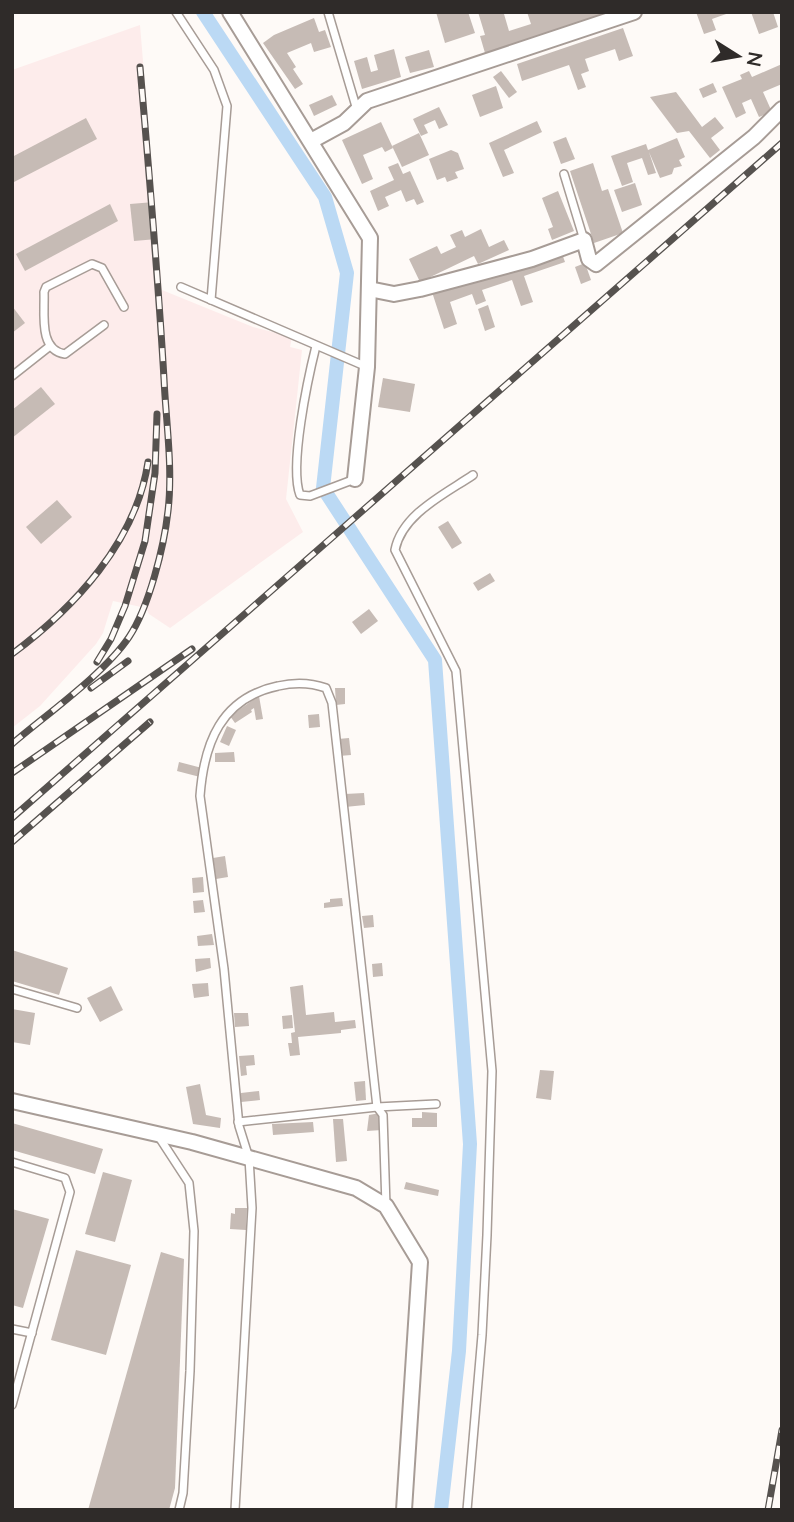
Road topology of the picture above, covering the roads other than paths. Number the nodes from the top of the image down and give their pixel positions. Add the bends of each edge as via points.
1 (176, 12) edge
2 (230, 12) edge
3 (328, 12) edge
4 (634, 12) edge
5 (782, 109) edge
6 (357, 110) junction
7 (311, 141) junction
8 (564, 174) dead end
9 (584, 240) junction
10 (181, 287) dead end
11 (369, 289) junction
12 (211, 300) junction
13 (124, 307) dead end
14 (104, 325) dead end
15 (50, 346) junction
16 (316, 346) junction
17 (367, 367) junction
18 (12, 376) edge
19 (473, 475) dead end
20 (354, 480) joint
21 (12, 989) edge
22 (77, 1008) dead end
23 (12, 1101) edge
24 (436, 1104) dead end
25 (377, 1107) junction
26 (239, 1122) junction
27 (157, 1133) junction
28 (249, 1158) junction
29 (12, 1162) edge
30 (386, 1206) junction
31 (12, 1329) edge
32 (32, 1333) junction
33 (12, 1405) edge
34 (179, 1510) edge
35 (235, 1510) edge
36 (404, 1510) edge
37 (467, 1510) edge

1 - 12 lane via 214,70 227,106
2 - 7 street
3 - 6 lane
4 - 6 street via 367,101
5 - 9 street via 754,137 596,264 589,259
6 - 7 street via 344,123
7 - 11 street via 370,237
8 - 9 lane
9 - 11 street via 419,289 394,294
10 - 12 lane
11 - 17 street
12 - 16 lane
13 - 15 lane via 102,268 92,264 47,287 45,335
14 - 15 lane via 65,354
15 - 18 lane
16 - 17 lane
16 - 20 lane via 306,390 298,488 300,495 310,496
17 - 20 street
19 - 37 lane via 419,512 397,540 395,550 456,671 492,1072 487,1235
21 - 22 lane
23 - 27 street
24 - 25 lane
25 - 26 lane
25 - 26 lane via 332,703 326,688 309,682 286,684 243,699 224,716 202,768 200,796
25 - 30 lane via 383,1115
26 - 28 lane
27 - 28 street
27 - 34 lane via 189,1183 194,1231 190,1371
28 - 30 street via 356,1188
28 - 35 lane via 252,1208
29 - 32 lane via 65,1178 70,1192
30 - 36 street via 420,1262
31 - 32 lane
32 - 33 lane

